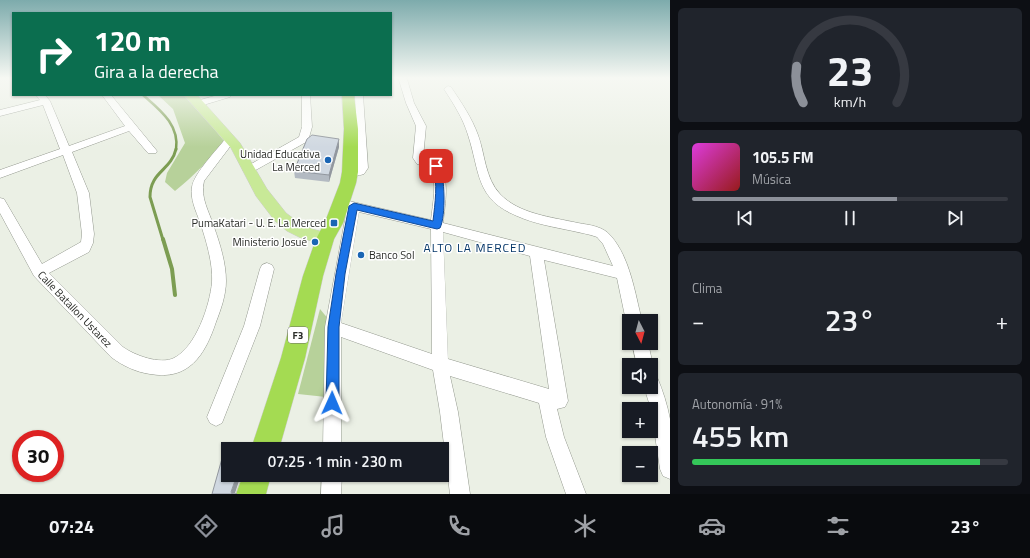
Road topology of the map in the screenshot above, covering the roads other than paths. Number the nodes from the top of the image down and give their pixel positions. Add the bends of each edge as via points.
1 (35, 101) edge
2 (44, 101) edge
3 (111, 101) edge
4 (197, 101) edge
5 (306, 101) edge
6 (349, 101) edge
7 (359, 101) edge
8 (409, 101) edge
9 (455, 101) edge
10 (0, 114) edge
11 (131, 127) junction
12 (230, 140) junction
13 (66, 150) junction
14 (152, 151) dead end
15 (248, 170) junction
16 (350, 172) junction
17 (0, 174) edge
18 (0, 202) edge
19 (347, 205) junction
20 (437, 226) junction
21 (325, 238) junction
22 (536, 253) junction
23 (268, 269) dead end
24 (39, 272) junction
25 (622, 274) junction
26 (632, 314) edge
27 (333, 327) junction
28 (440, 365) junction
29 (655, 394) edge
30 (546, 398) junction
31 (216, 417) dead end
32 (266, 442) edge
33 (332, 442) edge
34 (670, 469) edge
35 (255, 482) edge
36 (332, 482) edge
37 (251, 494) edge
38 (331, 494) edge
39 (460, 494) edge
40 (576, 494) edge

1 - 10 street
2 - 13 street
3 - 11 street
4 - 12 main road
5 - 15 street via 307,127 304,139
6 - 16 highway, F3
7 - 16 street via 363,168 360,172
8 - 20 street via 422,126 418,158 421,162 435,164 438,169 440,194
9 - 25 street via 470,126 480,168 494,195 504,205 518,212 600,234 609,243
11 - 13 street
11 - 14 street
12 - 15 main road
12 - 24 street, Calle Batallon Ustarez via 197,186 219,280 204,335 191,355 178,365 169,368 139,365 125,359
13 - 17 street
13 - 24 street via 83,193 87,243 78,252
15 - 21 main road via 281,219 311,236
16 - 19 highway, F3
18 - 24 street, Calle Batallon Ustarez
19 - 20 street
19 - 21 highway, F3
19 - 27 street
20 - 22 street
20 - 28 street
21 - 32 highway, F3 via 293,358
22 - 25 street
22 - 30 street via 559,402
23 - 31 street via 252,326
25 - 26 street
27 - 28 street
27 - 33 street
28 - 30 street
28 - 39 street
29 - 34 street
30 - 40 street via 555,437
35 - 37 highway
36 - 38 street

